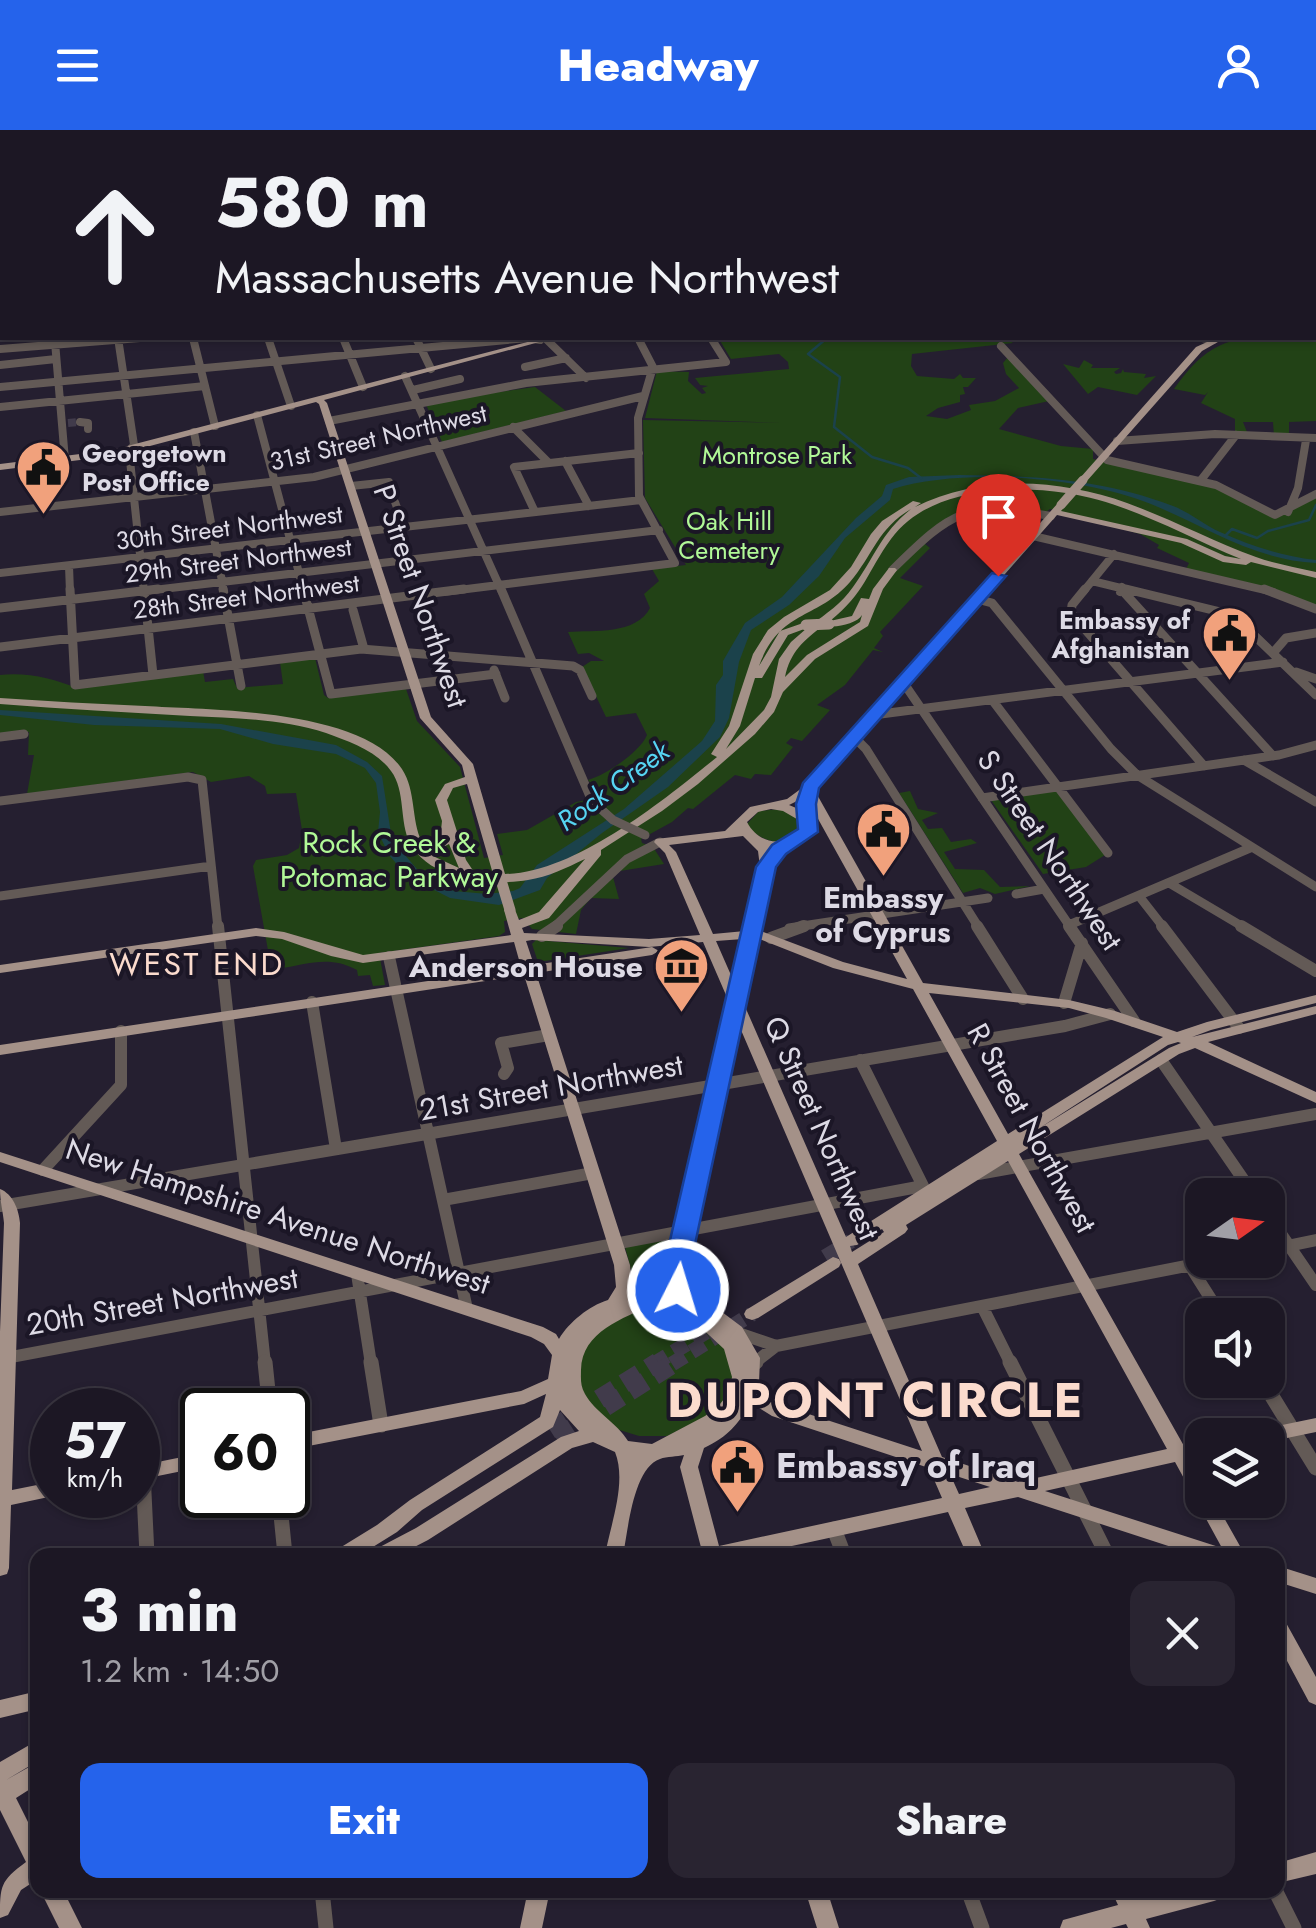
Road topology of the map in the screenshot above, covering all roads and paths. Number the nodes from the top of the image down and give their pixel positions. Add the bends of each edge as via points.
1 (119, 340) edge
2 (193, 340) edge
3 (269, 340) edge
4 (343, 340) edge
5 (417, 340) edge
6 (484, 340) edge
7 (542, 340) edge
8 (547, 340) edge
9 (639, 340) edge
10 (712, 340) edge
11 (1214, 340) edge
12 (55, 341) edge
13 (1000, 346) dead end
14 (421, 348) junction
15 (0, 349) edge
16 (349, 355) junction
17 (566, 358) junction
18 (56, 360) junction
19 (276, 362) junction
20 (0, 365) edge
21 (653, 368) junction
22 (200, 369) junction
23 (431, 369) junction
24 (124, 376) junction
25 (404, 376) junction
26 (586, 378) junction
27 (460, 379) dead end
28 (58, 382) junction
29 (542, 384) junction
30 (204, 386) junction
31 (0, 387) edge
32 (363, 387) junction
33 (413, 390) junction
34 (127, 394) junction
35 (643, 396) junction
36 (318, 399) junction
37 (419, 400) junction
38 (60, 402) junction
39 (292, 406) junction
40 (0, 408) edge
41 (257, 415) junction
42 (329, 420) junction
43 (80, 422) dead end
44 (215, 426) junction
45 (512, 427) junction
46 (88, 429) dead end
47 (194, 432) junction
48 (1236, 435) junction
49 (1316, 438) edge
50 (1306, 440) junction
51 (1117, 441) junction
52 (438, 446) junction
53 (131, 448) junction
54 (638, 452) junction
55 (1102, 459) junction
56 (64, 460) junction
57 (565, 461) junction
58 (548, 462) junction
59 (0, 467) edge
60 (345, 469) junction
61 (1201, 480) junction
62 (275, 482) junction
63 (389, 484) dead end
64 (351, 486) junction
65 (205, 489) junction
66 (1316, 494) edge
67 (134, 497) junction
68 (641, 500) junction
69 (395, 502) dead end
70 (589, 506) junction
71 (1055, 511) junction
72 (0, 512) edge
73 (535, 512) junction
74 (1288, 512) junction
75 (469, 519) junction
76 (404, 527) junction
77 (659, 530) junction
78 (365, 532) junction
79 (1200, 535) junction
80 (1033, 536) junction
81 (290, 540) junction
82 (216, 549) junction
83 (482, 551) junction
84 (1114, 554) junction
85 (140, 558) junction
86 (376, 564) junction
87 (1273, 565) junction
88 (69, 566) junction
89 (892, 570) junction
90 (299, 573) junction
91 (0, 574) edge
92 (1316, 575) edge
93 (1092, 581) junction
94 (222, 582) junction
95 (497, 585) junction
96 (1122, 588) junction
97 (144, 592) junction
98 (386, 599) junction
99 (977, 599) junction
100 (70, 600) junction
101 (0, 608) edge
102 (308, 609) junction
103 (1316, 609) edge
104 (352, 610) dead end
105 (229, 619) junction
106 (806, 625) joint
107 (148, 628) junction
108 (1316, 632) edge
109 (72, 638) junction
110 (0, 647) edge
111 (364, 649) junction
112 (403, 652) junction
113 (1274, 653) junction
114 (320, 654) junction
115 (490, 660) junction
116 (1283, 662) junction
117 (530, 663) junction
118 (237, 664) junction
119 (1292, 671) junction
120 (496, 674) junction
121 (1197, 674) junction
122 (153, 675) junction
123 (1316, 678) edge
124 (902, 682) junction
125 (1131, 683) junction
126 (414, 685) junction
127 (241, 686) dead end
128 (780, 691) junction
129 (1064, 692) junction
130 (1316, 695) edge
131 (592, 696) dead end
132 (505, 698) dead end
133 (0, 701) edge
134 (745, 702) junction
135 (994, 702) junction
136 (922, 711) junction
137 (874, 716) junction
138 (24, 734) dead end
139 (0, 737) edge
140 (854, 738) junction
141 (1316, 745) edge
142 (1273, 756) junction
143 (1244, 760) junction
144 (1204, 766) junction
145 (702, 772) junction
146 (1138, 775) junction
147 (472, 779) junction
148 (1058, 787) junction
149 (810, 789) junction
150 (982, 798) junction
151 (0, 802) edge
152 (1316, 802) edge
153 (773, 806) junction
154 (446, 818) junction
155 (809, 824) junction
156 (830, 830) junction
157 (749, 834) junction
158 (415, 840) junction
159 (660, 842) junction
160 (603, 843) junction
161 (785, 846) junction
162 (1250, 848) junction
163 (1108, 853) dead end
164 (212, 866) junction
165 (766, 867) junction
166 (469, 874) junction
167 (1168, 883) junction
168 (1316, 887) edge
169 (1044, 889) junction
170 (1016, 894) dead end
171 (0, 896) edge
172 (1139, 896) junction
173 (988, 898) dead end
174 (962, 902) junction
175 (878, 915) junction
176 (1069, 924) junction
177 (516, 928) junction
178 (542, 936) junction
179 (219, 937) junction
180 (751, 937) junction
181 (778, 937) junction
182 (708, 941) junction
183 (1082, 943) junction
184 (653, 947) junction
185 (388, 957) junction
186 (816, 958) junction
187 (0, 969) edge
188 (528, 969) junction
189 (1316, 971) edge
190 (918, 986) junction
191 (396, 989) junction
192 (1316, 999) edge
193 (1023, 1000) junction
194 (312, 1002) junction
195 (1064, 1003) junction
196 (736, 1006) junction
197 (1316, 1010) edge
198 (1110, 1014) junction
199 (227, 1015) junction
200 (1134, 1022) junction
201 (1231, 1024) junction
202 (1161, 1029) junction
203 (121, 1031) junction
204 (1178, 1035) junction
205 (550, 1036) junction
206 (1194, 1042) junction
207 (951, 1045) junction
208 (0, 1050) edge
209 (1157, 1054) junction
210 (1229, 1057) junction
211 (860, 1060) junction
212 (504, 1074) dead end
213 (767, 1076) junction
214 (718, 1084) junction
215 (1316, 1098) edge
216 (573, 1109) junction
217 (1316, 1114) edge
218 (1212, 1133) junction
219 (428, 1134) junction
220 (336, 1149) junction
221 (984, 1154) junction
222 (1012, 1155) junction
223 (0, 1157) edge
224 (243, 1165) junction
225 (42, 1170) junction
226 (593, 1173) junction
227 (1242, 1178) edge
228 (922, 1186) junction
229 (96, 1190) junction
230 (443, 1200) junction
231 (3, 1202) edge
232 (823, 1204) junction
233 (685, 1231) junction
234 (252, 1239) junction
235 (1285, 1240) edge
236 (1316, 1240) edge
237 (615, 1244) junction
238 (1289, 1246) junction
239 (1285, 1247) edge
240 (681, 1249) junction
241 (842, 1252) junction
242 (622, 1265) junction
243 (1185, 1267) edge
244 (459, 1273) junction
245 (357, 1274) junction
246 (1316, 1285) edge
247 (393, 1286) junction
248 (1085, 1286) junction
249 (360, 1292) junction
250 (652, 1296) junction
251 (682, 1299) junction
252 (615, 1303) junction
253 (982, 1306) junction
254 (466, 1309) junction
255 (748, 1311) tunnel mouth
256 (259, 1312) junction
257 (876, 1327) junction
258 (574, 1330) junction
259 (537, 1332) junction
260 (738, 1333) junction
261 (776, 1346) junction
262 (560, 1354) junction
263 (4, 1358) edge
264 (751, 1374) junction
265 (557, 1384) junction
266 (268, 1388) edge
267 (1273, 1398) edge
268 (778, 1411) junction
269 (736, 1415) junction
270 (381, 1425) junction
271 (1316, 1425) edge
272 (1293, 1430) junction
273 (1285, 1432) edge
274 (594, 1434) junction
275 (310, 1439) edge
276 (697, 1444) junction
277 (622, 1447) junction
278 (658, 1452) junction
279 (1185, 1453) edge
280 (1180, 1454) junction
281 (935, 1462) junction
282 (1185, 1463) edge
283 (1316, 1468) edge
284 (1068, 1478) junction
285 (628, 1488) junction
286 (692, 1488) junction
287 (1020, 1489) junction
288 (30, 1494) edge
289 (1, 1500) edge
290 (954, 1504) junction
291 (1084, 1510) junction
292 (144, 1518) edge
293 (281, 1518) edge
294 (1216, 1518) edge
295 (834, 1529) junction
296 (384, 1530) junction
297 (146, 1548) edge
298 (284, 1548) edge
299 (355, 1548) edge
300 (392, 1548) edge
301 (395, 1548) edge
302 (615, 1548) edge
303 (711, 1548) edge
304 (746, 1548) edge
305 (841, 1548) edge
306 (973, 1548) edge
307 (1103, 1548) edge
308 (1199, 1548) edge
309 (1232, 1548) edge
310 (0, 1568) edge
311 (1285, 1576) edge
312 (1316, 1586) edge
313 (1285, 1641) edge
314 (1316, 1696) edge
315 (30, 1702) edge
316 (0, 1708) edge
317 (30, 1757) edge
318 (30, 1775) edge
319 (1, 1788) edge
320 (30, 1848) edge
321 (1316, 1863) edge
322 (30, 1871) edge
323 (1285, 1872) edge
324 (54, 1898) edge
325 (323, 1898) edge
326 (538, 1898) edge
327 (819, 1898) edge
328 (971, 1898) edge
329 (1193, 1898) edge
330 (1279, 1898) edge
331 (0, 1907) edge
332 (1135, 1920) edge
333 (70, 1928) edge
334 (326, 1928) edge
335 (531, 1928) edge
336 (828, 1928) edge
337 (982, 1928) edge
338 (1071, 1928) edge
339 (1294, 1928) edge

1 - 24 street
2 - 22 street
3 - 19 street
4 - 16 street
5 - 14 street
6 - 14 street
7 - 23 main road
8 - 17 street
9 - 21 street
10 - 21 street via 726,362
11 - 51 main road
12 - 15 street
12 - 18 street
13 - 55 street
14 - 16 street
14 - 23 street
16 - 19 street
16 - 32 street
17 - 26 street
17 - 29 street via 525,367
18 - 20 street
18 - 28 street
19 - 22 street
19 - 39 street
21 - 26 street
21 - 35 street
22 - 24 street
22 - 30 street
23 - 25 main road
24 - 28 street
24 - 34 street
25 - 32 main road
25 - 33 street
26 - 29 street
27 - 33 street
28 - 31 street
28 - 38 street
29 - 37 street
30 - 34 street
30 - 44 street
32 - 36 main road
33 - 37 street
34 - 38 street
34 - 53 street
35 - 45 street, 31st Street Northwest
35 - 54 street
36 - 39 main road
36 - 42 main road, P Street Northwest
37 - 42 street
37 - 52 street
38 - 40 street
38 - 56 street
39 - 41 main road
41 - 44 main road
41 - 62 street
42 - 60 main road, P Street Northwest
43 - 46 street
44 - 47 main road
45 - 52 street, 31st Street Northwest
45 - 58 street
47 - 53 main road
47 - 65 street
48 - 50 street
48 - 51 street
48 - 61 street
49 - 50 street
50 - 74 street
51 - 55 main road
52 - 60 street, 31st Street Northwest
52 - 75 street
53 - 56 main road
53 - 67 street
54 - 57 street
54 - 68 street
55 - 61 street
55 - 71 main road, bridge
56 - 59 main road
57 - 58 street
57 - 70 street
58 - 73 street via 514,467
60 - 62 street, 31st Street Northwest
60 - 64 main road, P Street Northwest
61 - 74 street via 1268,513
62 - 65 street, 31st Street Northwest
62 - 81 street
63 - 64 street
64 - 78 main road, P Street Northwest
65 - 67 street, 31st Street Northwest
65 - 82 street
66 - 74 street
67 - 72 street, 31st Street Northwest
67 - 85 street
68 - 70 street, 30th Street Northwest
68 - 77 street
69 - 76 street
70 - 73 street, 30th Street Northwest
71 - 80 main road
71 - 87 main road via 1184,541 1228,560
71 - 89 street via 954,513
73 - 75 street, 30th Street Northwest
75 - 76 street, 30th Street Northwest
75 - 83 street
76 - 78 street, 30th Street Northwest
77 - 83 street, 29th Street Northwest
77 - 95 street, 28th Street Northwest via 676,562
78 - 81 street, 30th Street Northwest
78 - 86 main road, P Street Northwest
79 - 87 main road
79 - 128 main road via 1131,506 1057,488 994,488 942,498 897,526 851,597 789,651
79 - 134 main road via 1129,502 1052,485 980,486 920,501 881,524 834,591 771,632
80 - 84 street
80 - 99 main road
81 - 82 street, 30th Street Northwest
81 - 90 street
82 - 85 street, 30th Street Northwest
82 - 94 street
83 - 86 street, 29th Street Northwest
83 - 95 street
84 - 93 street
84 - 103 street via 1271,590
85 - 88 street, 30th Street Northwest
85 - 97 street
86 - 90 street, 29th Street Northwest
86 - 98 main road, P Street Northwest
87 - 92 main road
88 - 91 street, 30th Street Northwest
88 - 100 street
89 - 106 main road, bridge via 858,616
89 - 128 main road via 864,624 811,656
90 - 94 street, 29th Street Northwest
90 - 102 street
93 - 96 street
93 - 125 street via 1071,612
94 - 97 street, 29th Street Northwest
94 - 105 street
95 - 98 street, 28th Street Northwest
95 - 117 street
96 - 113 street via 1233,615
96 - 121 street
97 - 100 street, 29th Street Northwest
97 - 107 street
98 - 102 street, 28th Street Northwest
98 - 112 main road, P Street Northwest
99 - 124 main road
99 - 129 street via 992,603
100 - 101 street, 29th Street Northwest
100 - 109 street
102 - 105 street, 28th Street Northwest
102 - 114 street
104 - 111 street
105 - 107 street, 28th Street Northwest
105 - 118 street
106 - 134 main road via 782,637
107 - 109 street, 28th Street Northwest
107 - 122 street
108 - 113 street via 1286,638
109 - 110 street, 28th Street Northwest
109 - 122 street via 72,684
111 - 112 street
111 - 114 street
112 - 115 street
112 - 126 main road, P Street Northwest
113 - 116 street
114 - 118 street
114 - 126 street via 330,693
115 - 117 street
115 - 120 street
116 - 119 street
116 - 121 street
117 - 131 street via 578,668
117 - 159 street, bridge via 592,802
118 - 122 street
118 - 127 street
119 - 123 street
119 - 130 street
120 - 126 street
120 - 132 street
121 - 125 street
121 - 142 street
124 - 136 street, S Street Northwest
124 - 137 main road
125 - 129 street
125 - 144 street
126 - 147 main road, P Street Northwest via 427,721 465,761
128 - 145 main road via 754,728
129 - 135 street
129 - 146 street
133 - 158 main road via 250,716 343,735 399,770
134 - 145 main road via 729,739
135 - 136 street
135 - 148 street
136 - 137 street
136 - 150 street, S Street Northwest
137 - 140 main road
138 - 139 street
140 - 149 main road
140 - 174 street
141 - 142 street
142 - 143 street
143 - 144 street
143 - 152 street
144 - 146 street
145 - 160 main road
146 - 148 street
146 - 162 street
147 - 154 main road via 444,790
147 - 177 main road, P Street Northwest, bridge
148 - 150 street
148 - 163 street
149 - 153 main road
149 - 155 main road
149 - 156 main road, R Street Northwest
150 - 169 street, S Street Northwest
151 - 164 street via 196,777 202,782
153 - 155 main road via 794,810
153 - 157 main road via 750,812
154 - 158 main road via 445,841
154 - 166 main road
155 - 156 main road
155 - 161 main road via 803,838
156 - 175 main road, R Street Northwest
157 - 159 main road
157 - 161 main road
157 - 165 main road via 764,851
158 - 166 main road via 435,861
159 - 178 street via 610,874
159 - 182 main road, Q Street Northwest
160 - 166 main road via 562,868 520,877
160 - 177 main road via 544,915
161 - 165 main road
162 - 167 street
162 - 168 street
164 - 171 street
164 - 179 street
165 - 180 main road
167 - 172 street
167 - 189 street
169 - 170 street
169 - 176 street, S Street Northwest
172 - 176 street
172 - 201 street
173 - 174 street
174 - 175 street
174 - 193 street
175 - 181 street
175 - 190 main road, R Street Northwest
176 - 183 street, S Street Northwest
177 - 178 main road
177 - 185 main road
177 - 188 main road, P Street Northwest
178 - 184 main road
179 - 185 main road via 279,933 348,957
179 - 187 main road
179 - 199 street
180 - 181 main road
180 - 182 main road
180 - 186 main road
180 - 196 main road
181 - 186 main road
182 - 184 main road
182 - 196 main road, Q Street Northwest
183 - 195 street
183 - 200 street, S Street Northwest
184 - 188 main road
185 - 191 street
186 - 190 main road
188 - 191 main road
188 - 205 main road, P Street Northwest
190 - 193 main road
190 - 207 main road, R Street Northwest
191 - 194 main road
191 - 219 street
192 - 201 main road
193 - 195 main road
194 - 199 main road
194 - 220 street
195 - 198 main road
196 - 213 main road, Q Street Northwest
196 - 214 main road
197 - 201 main road
198 - 200 main road
198 - 207 street, 21st Street Northwest
199 - 203 main road
199 - 224 street
200 - 202 main road
200 - 209 main road, S Street Northwest
201 - 202 main road
201 - 204 main road
201 - 206 main road
201 - 210 main road via 1224,1041
202 - 204 main road
203 - 208 main road
203 - 225 street via 122,1085
204 - 206 main road
204 - 209 main road
205 - 212 street via 501,1043
205 - 216 main road, P Street Northwest
206 - 209 main road
206 - 210 main road
207 - 211 street, 21st Street Northwest
207 - 222 main road, R Street Northwest
209 - 218 street, S Street Northwest
209 - 222 main road
210 - 215 main road
211 - 213 street, 21st Street Northwest
211 - 228 street
213 - 214 street, 21st Street Northwest
213 - 232 main road, Q Street Northwest
214 - 216 street, 21st Street Northwest
214 - 233 main road
216 - 219 street, 21st Street Northwest
216 - 226 main road, P Street Northwest
217 - 218 street
218 - 222 street
218 - 227 street, S Street Northwest
219 - 220 street, 21st Street Northwest
219 - 230 street
220 - 224 street, 21st Street Northwest
221 - 222 main road
221 - 228 main road
221 - 241 main road
222 - 241 main road via 962,1190
222 - 248 main road, R Street Northwest
223 - 225 main road, New Hampshire Avenue Northwest
224 - 229 street, 21st Street Northwest
224 - 234 street
225 - 229 main road, New Hampshire Avenue Northwest
226 - 230 street
226 - 237 main road, P Street Northwest
228 - 232 street, 20th Street Northwest
228 - 241 main road
229 - 231 street, 21st Street Northwest
229 - 234 main road, New Hampshire Avenue Northwest
230 - 244 street
231 - 263 main road via 12,1218
232 - 233 street, 20th Street Northwest
232 - 241 main road, Q Street Northwest
233 - 237 street, 20th Street Northwest
233 - 240 main road
234 - 245 main road, New Hampshire Avenue Northwest
234 - 256 street
235 - 238 street
236 - 238 street
237 - 242 main road, P Street Northwest
237 - 244 street, 20th Street Northwest
238 - 239 street
238 - 246 street
240 - 250 main road via 668,1282
240 - 251 main road
241 - 255 main road
241 - 257 main road, Q Street Northwest
242 - 250 main road, P Street Northwest via 632,1284
242 - 252 main road, P Street Northwest via 624,1286
243 - 248 street
244 - 247 street, 20th Street Northwest
244 - 254 street
245 - 247 main road, New Hampshire Avenue Northwest
245 - 249 street
247 - 249 street, 20th Street Northwest
247 - 254 main road, New Hampshire Avenue Northwest
248 - 253 street
248 - 280 main road, R Street Northwest
249 - 256 street, 20th Street Northwest
249 - 270 street
250 - 251 main road
250 - 252 main road
250 - 277 main road via 593,1328 573,1359 578,1399
251 - 260 main road via 716,1312
251 - 278 main road via 725,1337 739,1378 714,1420
252 - 258 main road
253 - 257 street
253 - 284 street
254 - 259 main road, New Hampshire Avenue Northwest
256 - 263 street, 20th Street Northwest
256 - 266 street
257 - 261 street
257 - 281 main road, Q Street Northwest
258 - 259 main road, New Hampshire Avenue Northwest
258 - 262 main road
259 - 262 main road, New Hampshire Avenue Northwest
260 - 261 street
260 - 264 main road
261 - 264 street
262 - 265 main road
263 - 289 main road
264 - 268 main road via 756,1397
264 - 269 main road
265 - 270 main road
265 - 274 main road via 572,1415
265 - 296 main road via 548,1422
267 - 272 street
268 - 269 main road
268 - 281 main road
269 - 276 main road
270 - 275 main road
271 - 272 main road
272 - 273 main road
272 - 283 street
274 - 277 main road
274 - 301 main road via 567,1442
276 - 278 main road
276 - 286 main road via 688,1461
277 - 278 main road
277 - 285 main road
278 - 285 main road
278 - 286 main road
279 - 280 main road
280 - 282 main road, R Street Northwest
280 - 284 main road
281 - 287 main road
281 - 290 main road, Q Street Northwest
284 - 287 main road
284 - 291 street
285 - 302 main road
286 - 303 main road
287 - 290 main road
287 - 291 main road
288 - 289 main road
289 - 310 main road
290 - 295 main road
290 - 306 main road, Q Street Northwest
291 - 307 street
291 - 308 main road
292 - 297 street
293 - 298 street
294 - 309 main road, R Street Northwest
295 - 304 main road
295 - 305 street
296 - 299 main road
296 - 300 main road via 553,1434
311 - 312 main road
313 - 314 main road
315 - 316 main road
317 - 319 main road
318 - 319 main road
319 - 320 main road
321 - 323 main road
322 - 331 main road
324 - 333 main road
325 - 334 street
326 - 335 main road
327 - 336 main road
328 - 337 street
329 - 332 main road
330 - 339 street
332 - 338 main road

